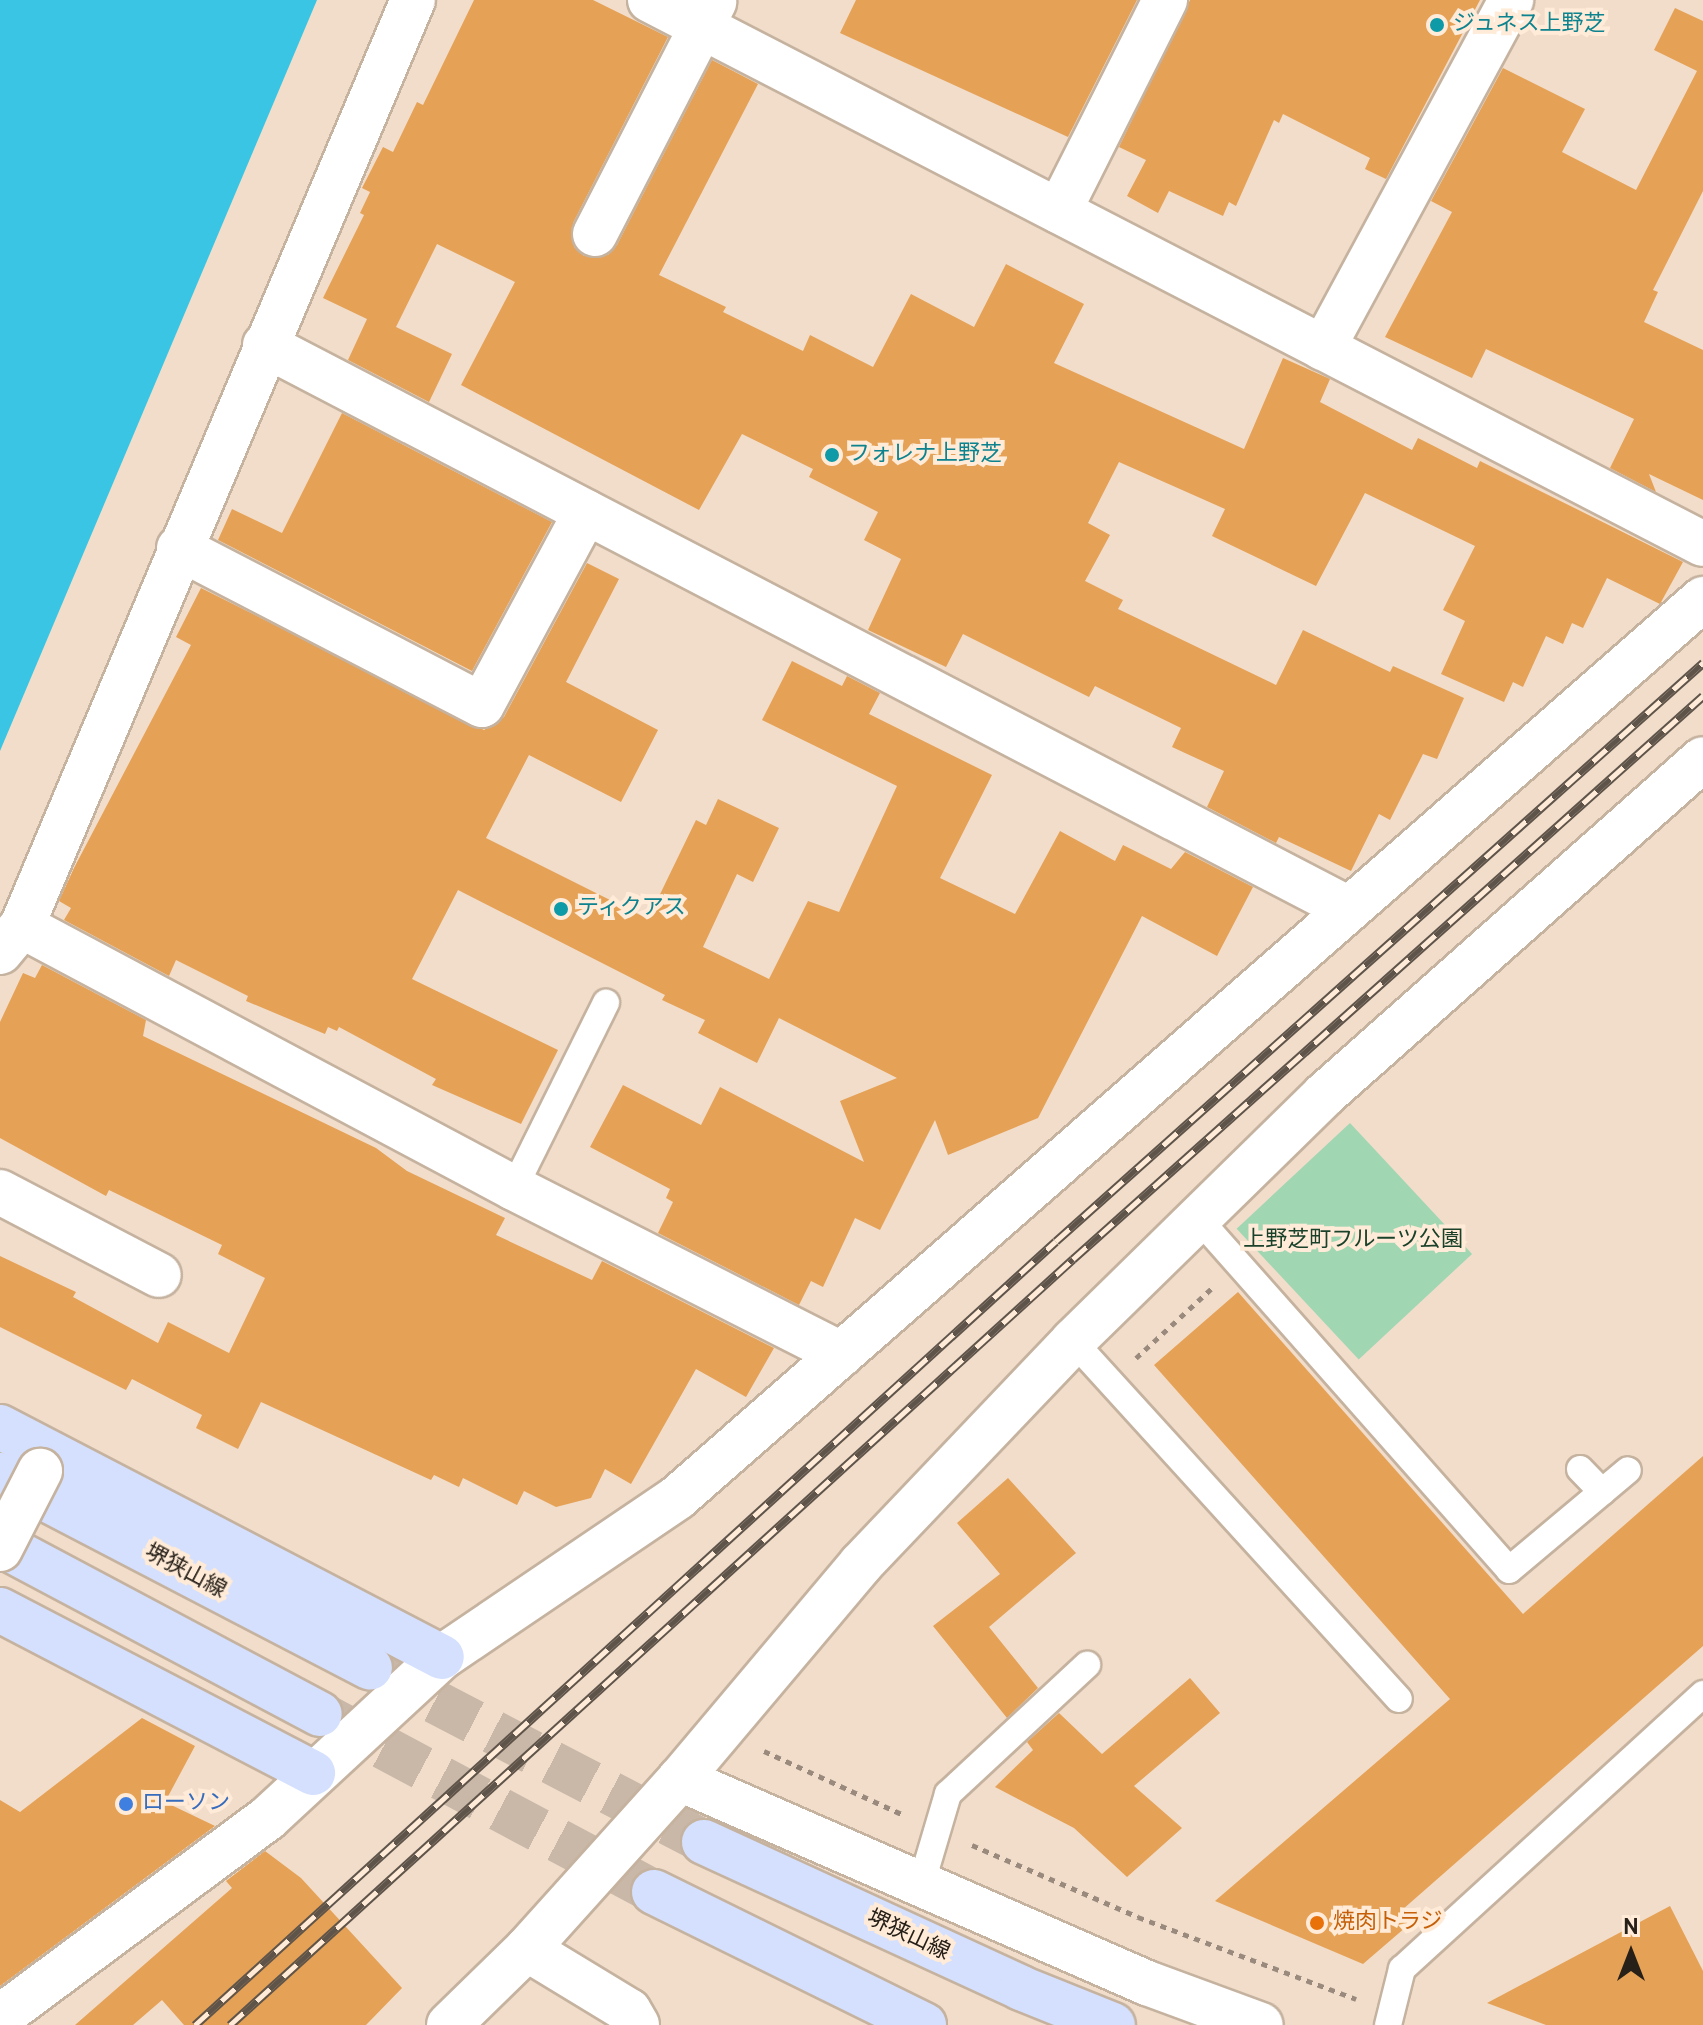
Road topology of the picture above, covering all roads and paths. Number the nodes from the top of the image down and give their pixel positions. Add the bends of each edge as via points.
1 (413, 0) edge
2 (650, 0) edge
3 (1165, 0) edge
4 (1511, 0) edge
5 (708, 13) edge
6 (1059, 211) junction
7 (595, 234) dead end
8 (265, 345) junction
9 (1323, 348) junction
10 (586, 512) junction
11 (1703, 544) edge
12 (179, 548) junction
13 (1703, 599) edge
14 (1703, 759) edge
15 (1349, 909) junction
16 (11, 939) edge
17 (606, 1003) dead end
18 (514, 1188) junction
19 (0, 1192) edge
20 (1197, 1217) junction
21 (1239, 1264) junction
22 (159, 1275) dead end
23 (1073, 1341) junction
24 (841, 1354) junction
25 (1111, 1380) junction
26 (0, 1427) edge
27 (30, 1466) edge
28 (1580, 1469) dead end
29 (1628, 1470) dead end
30 (1602, 1492) junction
31 (0, 1546) edge
32 (0, 1610) edge
33 (442, 1657) junction
34 (1087, 1665) dead end
35 (370, 1668) tunnel mouth
36 (1703, 1694) edge
37 (1399, 1699) dead end
38 (320, 1714) tunnel mouth
39 (756, 1747) dead end
40 (313, 1773) junction
41 (680, 1779) junction
42 (937, 1830) junction
43 (704, 1842) tunnel mouth
44 (921, 1885) junction
45 (654, 1892) tunnel mouth
46 (527, 1949) junction
47 (1021, 1988) junction
48 (0, 2017) edge
49 (1389, 2019) edge
50 (449, 2025) edge
51 (637, 2025) edge
52 (924, 2025) edge
53 (1063, 2025) edge
54 (1113, 2025) edge
55 (1261, 2025) edge

1 - 8 street
2 - 5 street
3 - 6 street
4 - 9 street
5 - 6 street
5 - 7 street
6 - 9 street
8 - 10 street
8 - 12 street
9 - 11 street
10 - 12 street via 482,705
10 - 15 street
12 - 16 street
13 - 15 street
14 - 20 street via 1324,1095
15 - 24 street
16 - 18 street
17 - 18 lane
18 - 24 street
19 - 22 street
20 - 21 lane
20 - 23 street
21 - 25 path
21 - 30 lane via 1509,1570
23 - 25 lane
23 - 41 street via 861,1564
24 - 33 street via 678,1497
25 - 37 lane
26 - 27 main road
27 - 31 street, bridge
27 - 33 main road
27 - 35 main road, 堺狭山線
28 - 30 lane
29 - 30 lane
31 - 38 main road
32 - 40 main road
33 - 40 street
34 - 42 lane via 948,1794
36 - 49 lane via 1402,1969
39 - 42 path
40 - 48 street via 268,1818
41 - 44 street
41 - 46 street
42 - 44 lane
42 - 49 path
43 - 47 main road, 堺狭山線
44 - 55 street via 1147,1983
45 - 52 main road
46 - 50 street
46 - 51 street via 629,2011
47 - 53 street
47 - 54 main road, 堺狭山線

